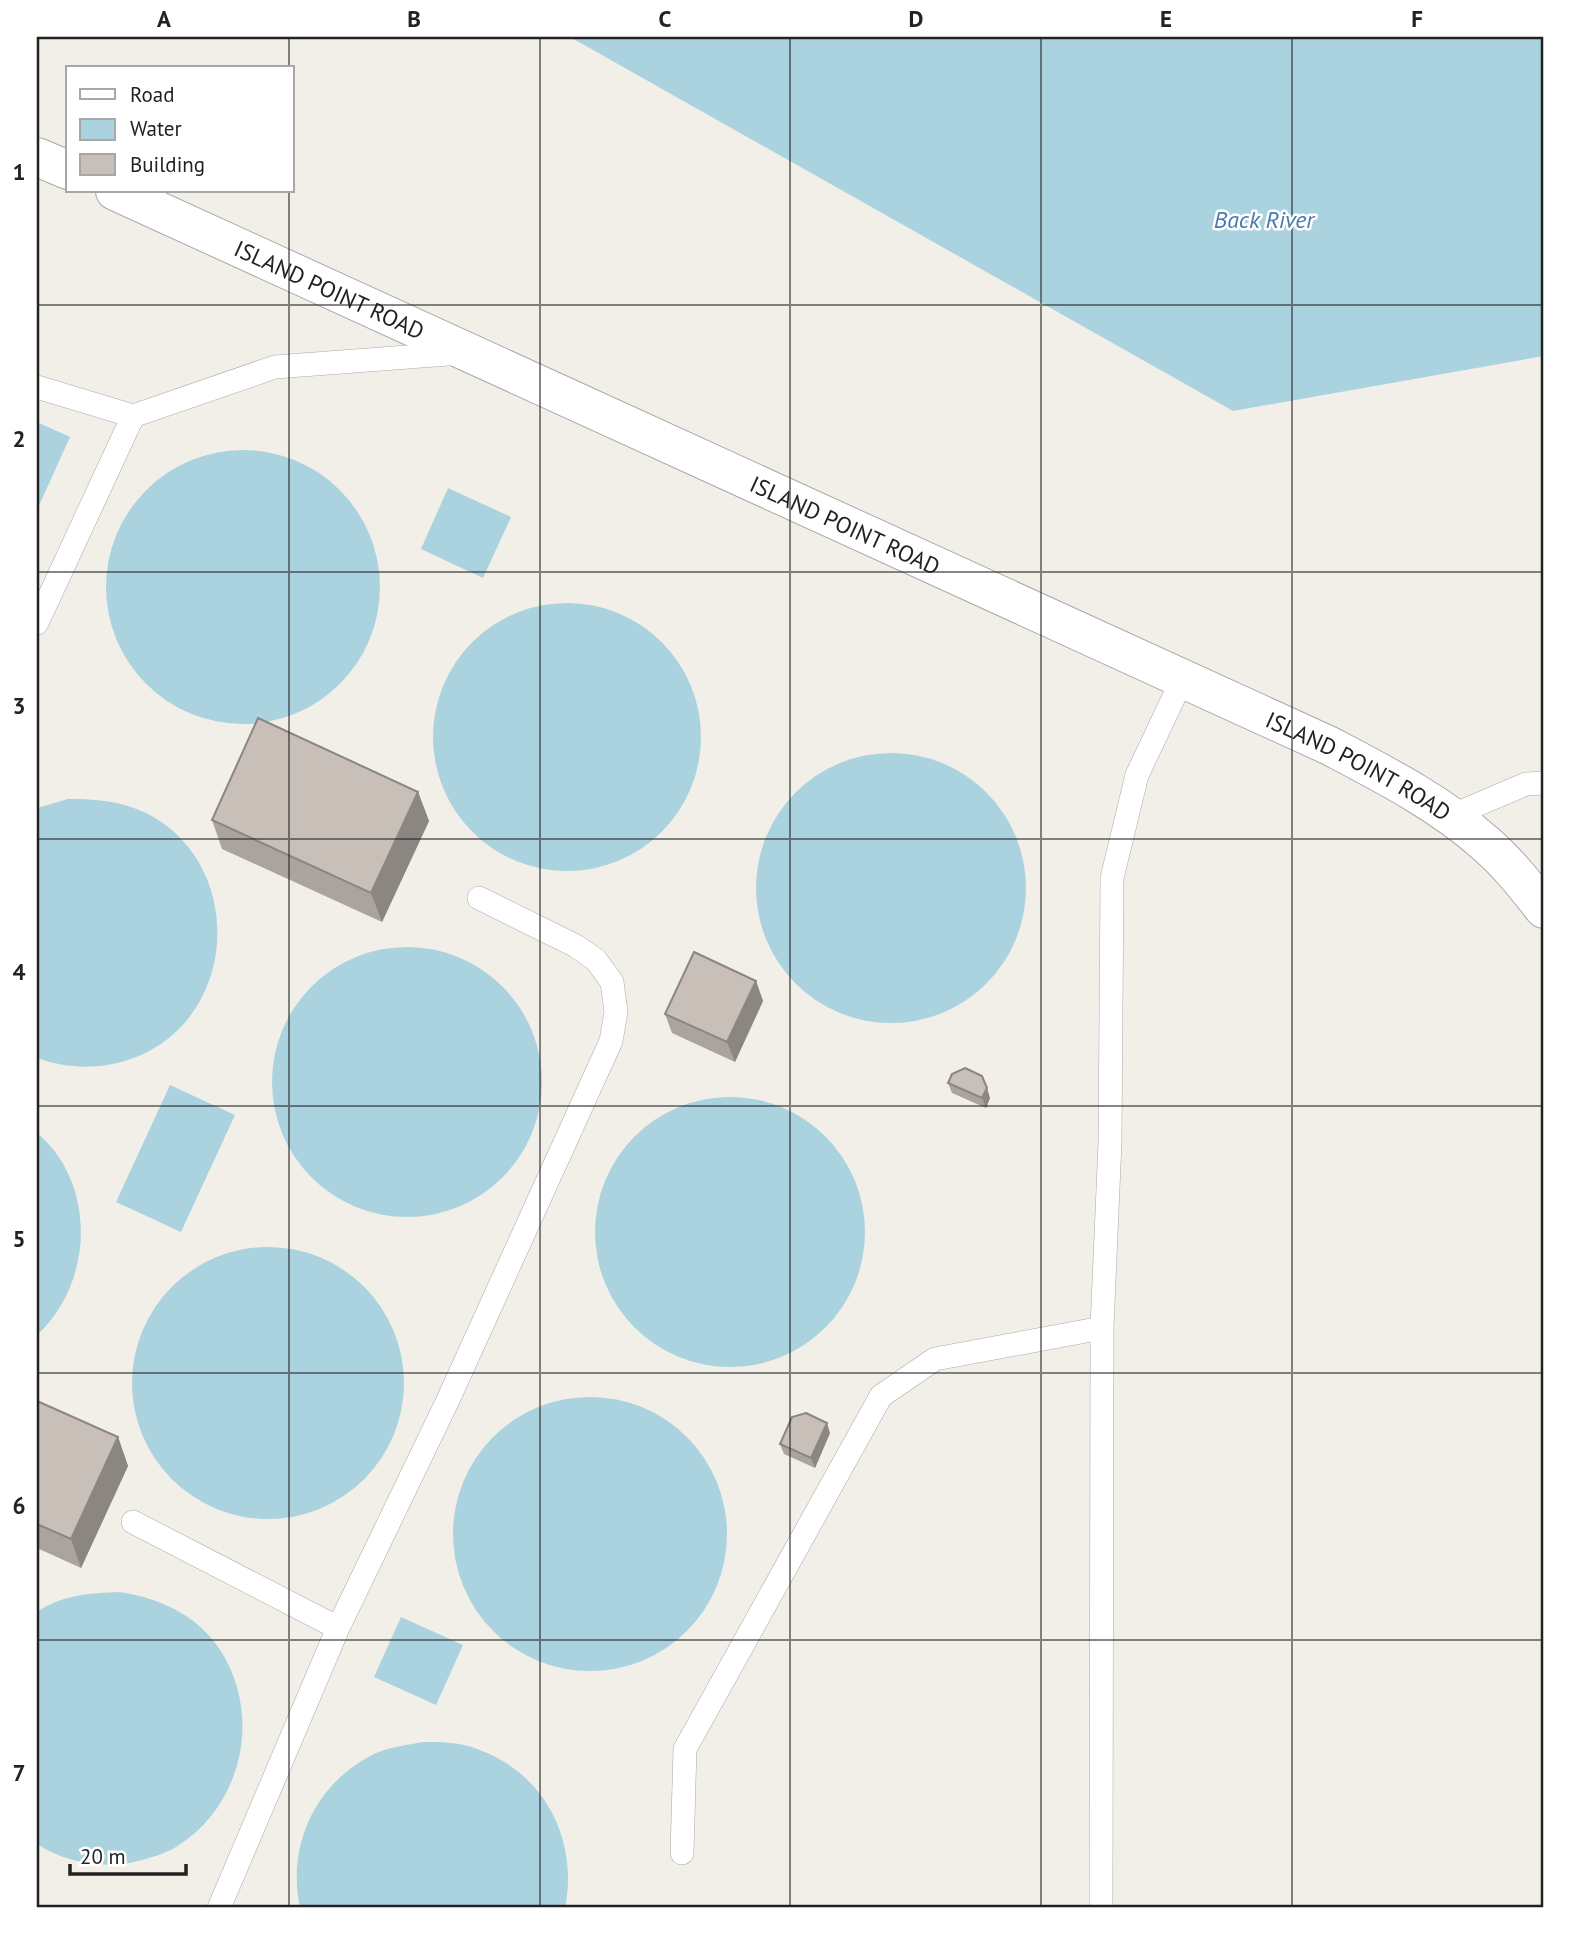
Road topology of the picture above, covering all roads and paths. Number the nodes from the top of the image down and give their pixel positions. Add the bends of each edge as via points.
1 (37, 157) edge
2 (66, 169) edge
3 (117, 192) edge
4 (471, 353) junction
5 (37, 387) edge
6 (133, 416) junction
7 (37, 623) edge
8 (1184, 678) junction
9 (1544, 783) edge
10 (1451, 816) junction
11 (479, 898) dead end
12 (1544, 909) edge
13 (1102, 1328) junction
14 (133, 1522) dead end
15 (338, 1628) junction
16 (682, 1853) dead end
17 (219, 1908) edge
18 (1101, 1908) edge

1 - 2 street
3 - 4 street, ISLAND POINT ROAD
4 - 6 lane via 275,367
4 - 8 street, ISLAND POINT ROAD
5 - 6 lane
6 - 7 lane
8 - 10 street, ISLAND POINT ROAD via 1330,746
8 - 13 lane via 1137,775 1112,878 1110,1142
9 - 10 lane via 1526,783
10 - 12 street, ISLAND POINT ROAD via 1520,878
11 - 15 lane via 596,960 612,982 616,1012 611,1041 448,1400
13 - 16 lane via 935,1359 881,1396 685,1749
13 - 18 lane
14 - 15 lane
15 - 17 lane

